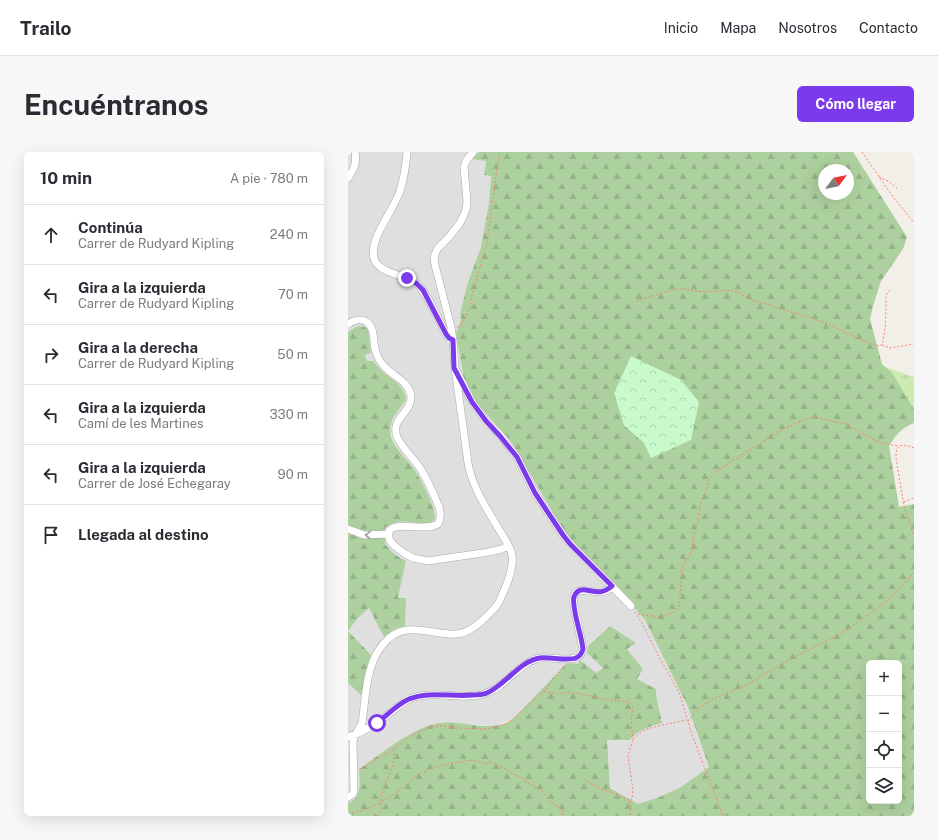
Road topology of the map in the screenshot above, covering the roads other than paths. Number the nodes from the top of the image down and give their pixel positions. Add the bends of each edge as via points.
1 (355, 152) edge
2 (407, 152) edge
3 (473, 152) edge
4 (348, 178) edge
5 (348, 324) edge
6 (453, 340) junction
7 (454, 368) junction
8 (348, 529) edge
9 (389, 534) junction
10 (508, 546) junction
11 (612, 586) junction
12 (631, 606) road end
13 (351, 736) edge
14 (348, 797) edge

1 - 4 street via 355,166
2 - 6 street via 400,192 374,246 375,262 382,269 412,280 420,286 446,334
3 - 6 street via 464,167 466,210 456,228 438,248 434,259
5 - 9 street via 360,320 372,328 378,356 385,367 403,380 409,390 411,400 395,426 396,435 424,474 440,512 440,520 435,526 396,527 390,530
6 - 7 street
7 - 10 street via 471,478
7 - 11 street via 472,402 517,457 535,493 563,535
9 -> 8 street via 364,535
9 - 10 street via 390,542 394,546 407,555 428,561 489,552
10 - 13 street via 512,555 508,582 497,607 477,625 455,634 421,630 401,631 387,639 372,662 362,724
11 - 12 street
11 - 13 street via 603,592 583,590 575,594 574,606 583,649 578,657 533,660 486,694 429,694 410,699 368,729
13 - 14 street via 354,791

